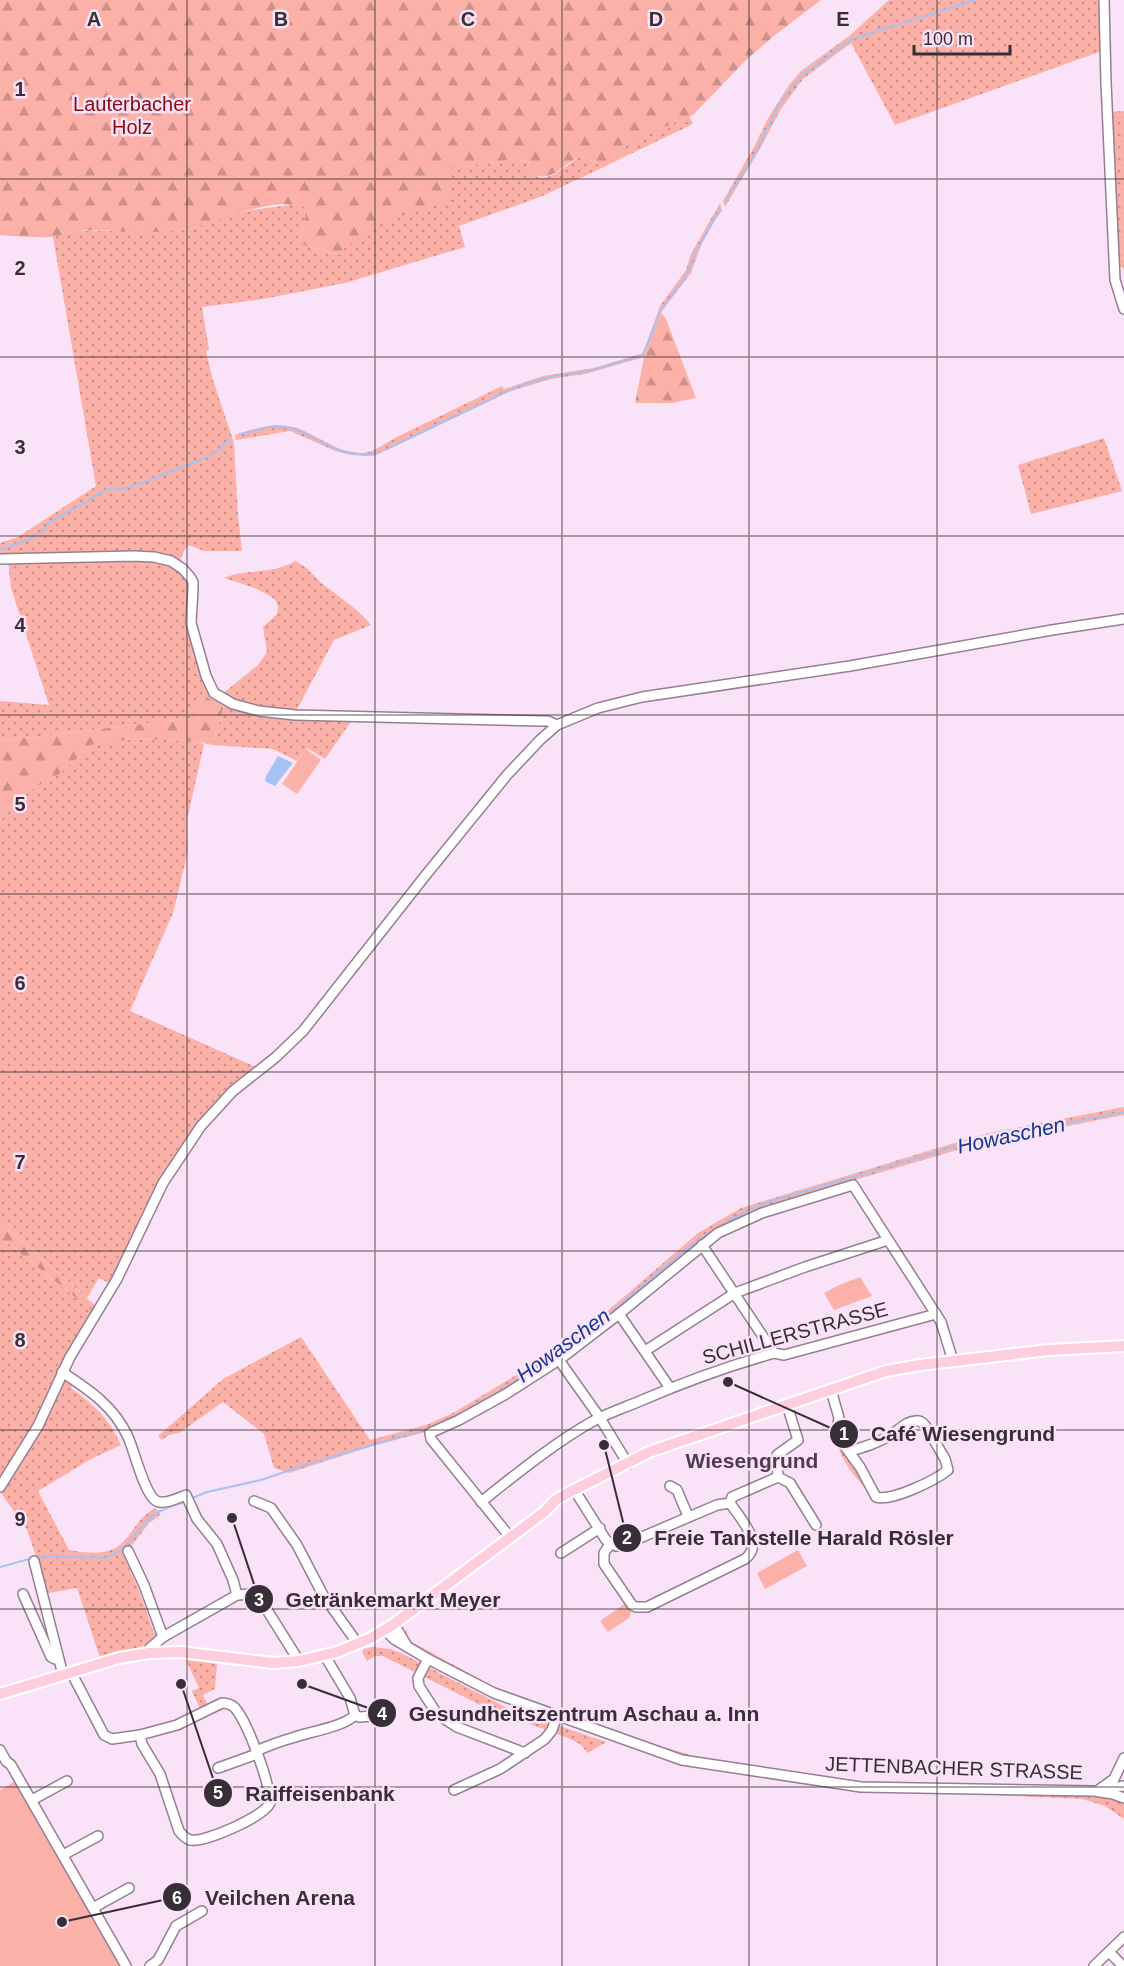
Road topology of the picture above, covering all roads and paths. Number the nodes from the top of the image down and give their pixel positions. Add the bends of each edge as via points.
1 (1104, 0) edge
2 (1124, 309) edge
3 (0, 559) edge
4 (1124, 620) edge
5 (557, 725) junction
6 (888, 1240) junction
7 (702, 1245) junction
8 (735, 1293) junction
9 (619, 1314) junction
10 (936, 1314) junction
11 (1124, 1346) edge
12 (645, 1351) junction
13 (774, 1353) junction
14 (559, 1360) junction
15 (953, 1361) junction
16 (62, 1372) junction
17 (670, 1388) junction
18 (831, 1390) junction
19 (787, 1405) junction
20 (600, 1418) junction
21 (850, 1451) junction
22 (628, 1464) junction
23 (778, 1477) junction
24 (670, 1486) dead end
25 (0, 1487) edge
26 (575, 1491) junction
27 (254, 1501) dead end
28 (482, 1502) junction
29 (730, 1503) junction
30 (688, 1516) junction
31 (816, 1525) dead end
32 (600, 1528) junction
33 (510, 1537) junction
34 (610, 1544) junction
35 (128, 1551) dead end
36 (561, 1553) dead end
37 (34, 1561) dead end
38 (23, 1594) dead end
39 (237, 1595) junction
40 (389, 1627) junction
41 (163, 1637) junction
42 (358, 1644) junction
43 (149, 1653) junction
44 (325, 1656) junction
45 (428, 1659) junction
46 (57, 1660) junction
47 (299, 1661) junction
48 (67, 1674) junction
49 (0, 1694) edge
50 (355, 1715) junction
51 (389, 1715) dead end
52 (557, 1716) junction
53 (140, 1735) junction
54 (0, 1750) edge
55 (257, 1752) junction
56 (525, 1753) junction
57 (1124, 1758) edge
58 (218, 1768) dead end
59 (67, 1781) dead end
60 (1124, 1786) edge
61 (454, 1790) dead end
62 (1097, 1790) junction
63 (1124, 1798) edge
64 (32, 1800) junction
65 (98, 1836) dead end
66 (63, 1855) junction
67 (129, 1888) dead end
68 (93, 1908) junction
69 (202, 1911) dead end
70 (1124, 1937) edge
71 (1109, 1952) junction
72 (126, 1966) edge
73 (150, 1966) edge
74 (1094, 1966) edge
75 (1123, 1966) edge

1 - 2 street via 1116,280
3 - 5 street via 134,556 178,564 193,582 191,623 208,683 218,697 243,708 295,715 543,721
4 - 5 street via 642,697 598,708
5 - 16 street via 507,775 303,1031 233,1091 201,1126 163,1183 117,1280
6 - 7 street via 854,1185 744,1220
6 - 8 street
6 - 10 street
7 - 8 street
7 - 9 street
8 - 12 street
8 - 13 street
9 - 12 street
9 - 14 street
10 - 13 street, SCHILLERSTRASSE via 784,1355
10 - 15 street
11 - 15 main road
12 - 17 street
13 - 17 street, SCHILLERSTRASSE
14 - 20 street
14 - 28 street via 506,1394 430,1433
15 - 18 main road via 896,1369
16 - 25 street via 38,1426
16 - 39 street via 92,1392 115,1415 155,1501 186,1496 197,1519 217,1544
17 - 20 street, SCHILLERSTRASSE
18 - 19 main road
18 - 21 street via 839,1418 837,1434
19 - 22 main road via 650,1452
19 - 23 street via 798,1440 777,1455
20 - 22 street
20 - 28 street, SCHILLERSTRASSE
21 - 21 street via 874,1494 881,1499 913,1489 948,1470 927,1428 918,1421
22 - 26 main road
23 - 29 street via 732,1497
23 - 31 street via 790,1484
24 - 30 street via 677,1490
26 - 32 street
26 - 33 main road
27 - 42 street via 272,1508 323,1595
28 - 33 street
29 - 30 street
29 - 34 street via 754,1542 749,1556 731,1570 647,1607 636,1607 628,1600 604,1564 604,1553
30 - 34 street via 621,1546
32 - 34 street
32 - 36 street
33 - 40 main road
35 - 41 street
37 - 46 street
38 - 46 street via 51,1657
39 - 41 street
39 - 47 street via 252,1594 262,1602
40 - 42 main road
40 - 45 street, JETTENBACHER STRASSE via 407,1646
41 - 43 street
42 - 44 main road
43 - 47 main road via 190,1653 264,1663
43 - 48 main road
44 - 47 main road
44 - 50 street via 350,1698
45 - 52 street, JETTENBACHER STRASSE via 494,1693
45 - 56 street via 418,1678 419,1686 437,1714 457,1727
46 - 48 street
48 - 49 main road
48 - 53 street via 104,1735
50 - 51 street
50 - 55 street
52 - 56 street via 550,1735
52 - 62 street, JETTENBACHER STRASSE via 682,1760 836,1784
53 - 55 street via 177,1725 226,1703 237,1710
53 - 55 street via 160,1774 179,1831 191,1840 233,1827 268,1807 269,1793
54 - 64 street
55 - 58 street
56 - 61 street
57 - 62 street, JETTENBACHER STRASSE via 1114,1779
59 - 64 street
60 - 62 street, JETTENBACHER STRASSE
62 - 63 street, JETTENBACHER STRASSE
64 - 66 street
65 - 66 street
66 - 68 street
67 - 68 street
68 - 72 street
69 - 73 street via 176,1926 158,1960
70 - 71 street
71 - 74 street
71 - 75 street

